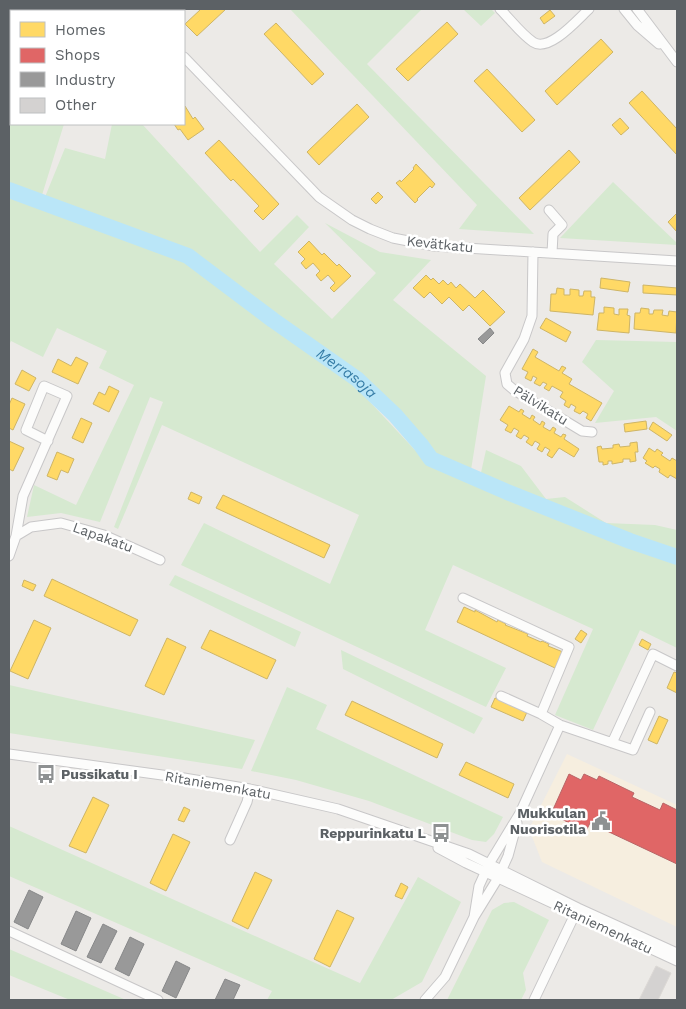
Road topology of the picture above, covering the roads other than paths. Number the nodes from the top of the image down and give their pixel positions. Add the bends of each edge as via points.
1 (500, 9) edge
2 (589, 9) edge
3 (624, 9) edge
4 (637, 9) edge
5 (670, 54) junction
6 (185, 58) edge
7 (677, 62) edge
8 (549, 210) dead end
9 (533, 252) junction
10 (552, 253) junction
11 (677, 261) edge
12 (592, 432) dead end
13 (48, 441) junction
14 (16, 536) junction
15 (9, 556) edge
16 (160, 560) dead end
17 (463, 598) dead end
18 (677, 666) edge
19 (501, 696) dead end
20 (650, 712) dead end
21 (541, 714) junction
22 (560, 725) junction
23 (612, 743) junction
24 (9, 754) edge
25 (250, 790) junction
26 (520, 814) junction
27 (230, 840) dead end
28 (487, 868) junction
29 (500, 874) junction
30 (576, 911) junction
31 (474, 917) junction
32 (9, 931) edge
33 (677, 953) edge
34 (677, 961) edge
35 (158, 1000) edge
36 (425, 1000) edge
37 (534, 1000) edge

1 - 2 street via 534,43 542,44 554,41
3 - 5 street
4 - 5 street
5 - 7 street
6 - 9 street, Kevätkatu via 319,197 352,220 416,244
8 - 10 street via 562,225 553,234
9 - 10 street, Kevätkatu
9 - 12 street, Pälvikatu via 532,316 524,339 505,373 507,384 582,431
10 - 11 street, Kevätkatu
13 - 13 street via 67,396 44,386 26,430
13 - 14 street via 23,496
14 - 15 street
14 - 16 street, Lapakatu via 31,527 61,522 104,535
17 - 21 street via 569,647
18 - 23 street via 653,654
19 - 21 street
20 - 23 street via 633,750
21 - 22 street
22 - 23 street
22 - 26 street
24 - 25 street, Ritaniemenkatu
25 - 27 street
25 - 28 street, Ritaniemenkatu via 338,809 422,839
26 - 28 street
26 - 29 street
28 - 29 street, Ritaniemenkatu
28 - 31 street via 479,886
29 - 30 street, Ritaniemenkatu
29 - 31 street
30 - 33 street, Ritaniemenkatu
30 - 34 street, Ritaniemenkatu
30 - 37 street
31 - 36 street via 445,977
32 - 35 street

